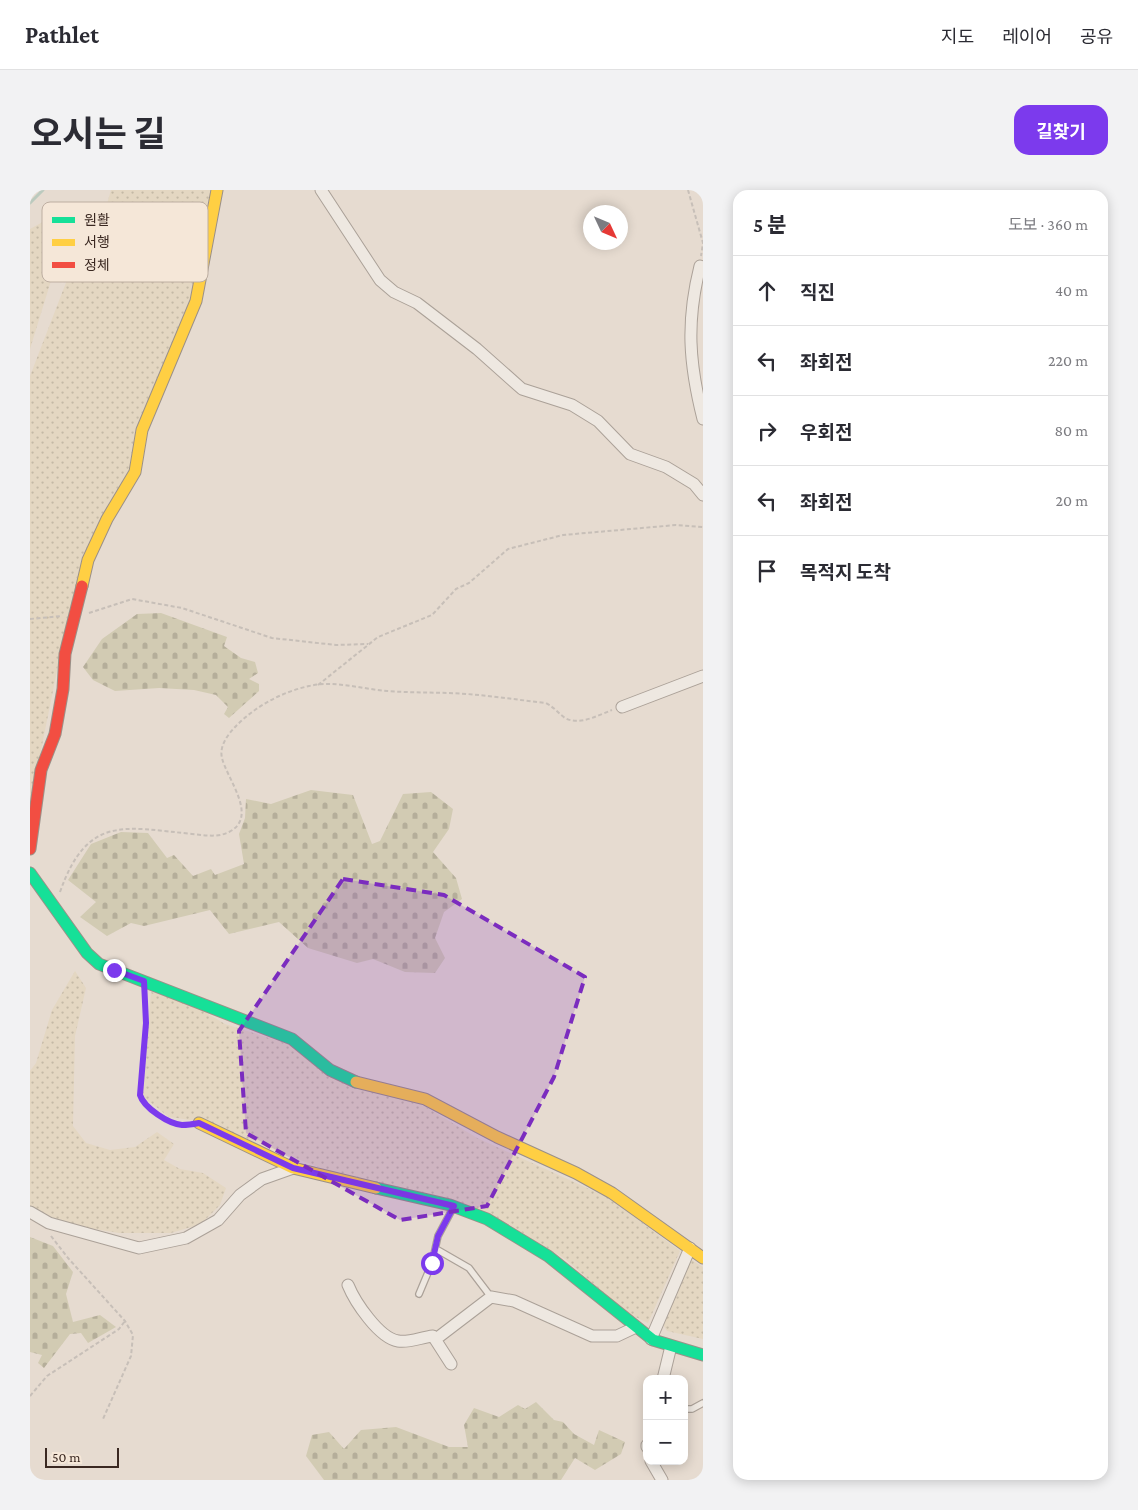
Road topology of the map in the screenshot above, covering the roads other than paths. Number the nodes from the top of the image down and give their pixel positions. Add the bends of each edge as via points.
1 (217, 190) edge
2 (321, 190) edge
3 (208, 238) edge
4 (700, 266) road end
5 (200, 282) edge
6 (703, 419) edge
7 (703, 495) edge
8 (703, 676) edge
9 (622, 707) road end
10 (30, 849) edge
11 (30, 873) edge
12 (199, 1123) road end
13 (293, 1168) junction
14 (454, 1206) junction
15 (30, 1212) edge
16 (690, 1248) junction
17 (436, 1249) junction
18 (703, 1258) edge
19 (348, 1284) dead end
20 (419, 1294) dead end
21 (491, 1297) junction
22 (636, 1327) junction
23 (436, 1339) junction
24 (650, 1339) junction
25 (671, 1346) junction
26 (703, 1355) edge
27 (452, 1364) dead end
28 (664, 1375) edge
29 (703, 1403) edge
30 (688, 1409) edge
31 (653, 1465) edge
32 (662, 1480) edge

1 - 3 street
2 - 7 street via 380,280 394,292 417,303 522,389 572,405 598,421 630,454 666,467 694,484
4 - 6 street via 692,297 689,331 695,388
5 - 10 street via 196,301 142,430 135,472 107,519 88,560 65,654 55,734 41,770
8 - 9 street
11 - 16 street via 87,953 99,964 292,1039 330,1070 355,1082 425,1099 612,1193
12 - 13 street
13 - 14 street
13 - 15 street via 262,1179 240,1196 218,1220 186,1238 139,1248 50,1223
14 - 17 lane via 438,1236
14 - 22 street via 487,1218 541,1251
16 - 18 street
16 - 24 street
17 - 20 lane
17 - 21 lane via 469,1268
19 - 23 street via 369,1319 388,1336 403,1341 433,1336
21 - 22 street via 514,1301 592,1336 617,1336
21 - 23 street
22 - 24 street
23 - 27 street
24 - 25 street
25 - 26 street
25 - 28 street
29 - 30 lane
31 - 32 street

